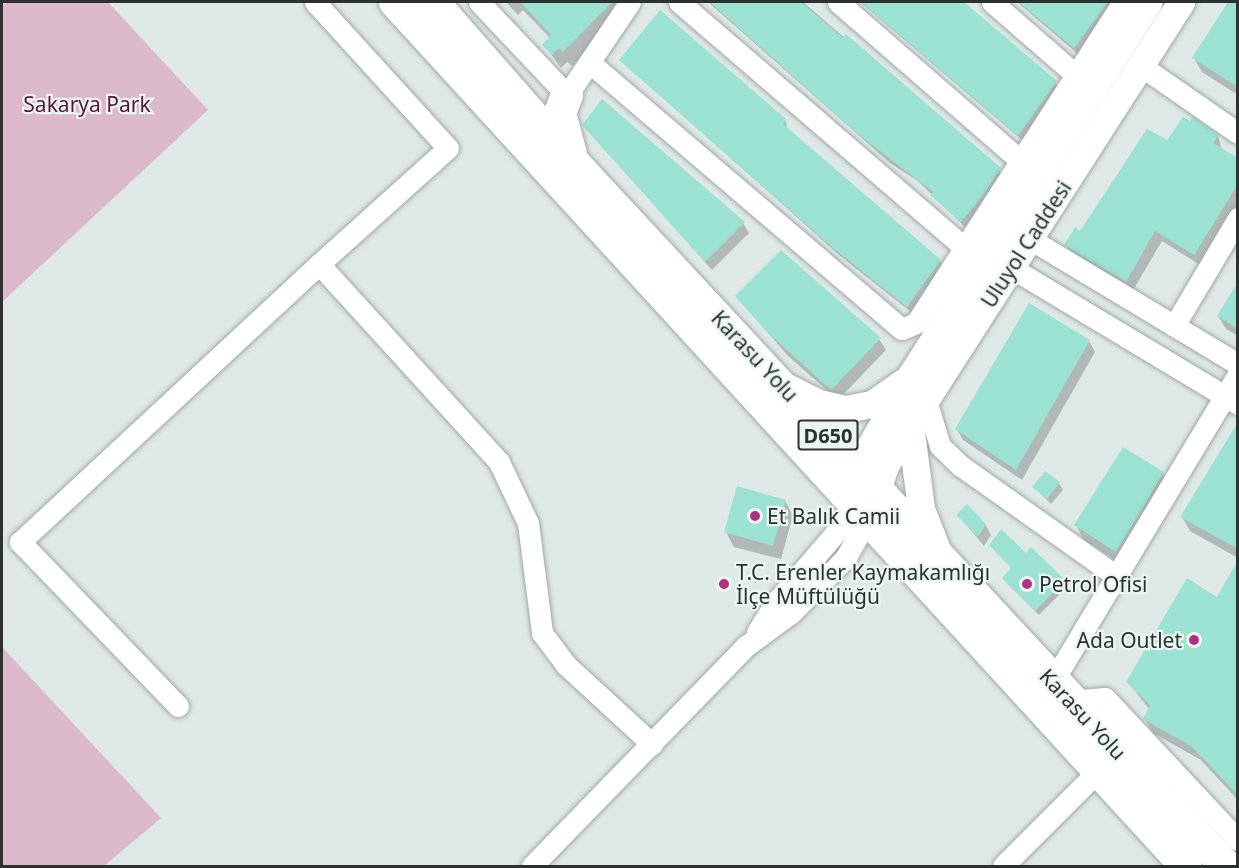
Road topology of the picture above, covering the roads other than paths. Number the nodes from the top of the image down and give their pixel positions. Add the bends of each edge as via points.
1 (315, 2) edge
2 (395, 2) edge
3 (433, 2) edge
4 (479, 2) edge
5 (630, 2) edge
6 (679, 2) edge
7 (838, 2) edge
8 (992, 2) edge
9 (1123, 2) edge
10 (1149, 2) edge
11 (1181, 2) edge
12 (589, 62) junction
13 (1140, 65) junction
14 (1076, 75) junction
15 (567, 95) junction
16 (1238, 133) edge
17 (1021, 162) junction
18 (574, 164) junction
19 (1238, 218) edge
20 (1030, 239) junction
21 (991, 258) junction
22 (319, 264) junction
23 (1174, 326) junction
24 (1238, 364) edge
25 (1238, 374) edge
26 (911, 375) junction
27 (775, 379) junction
28 (926, 400) junction
29 (1232, 401) edge
30 (910, 424) junction
31 (865, 498) junction
32 (941, 561) junction
33 (1118, 577) junction
34 (1062, 691) junction
35 (178, 706) dead end
36 (652, 744) junction
37 (1097, 771) junction
38 (1131, 787) junction
39 (1238, 840) edge
40 (532, 867) edge
41 (1003, 867) edge
42 (1176, 867) edge
43 (1186, 867) edge
44 (1226, 867) edge
45 (1237, 867) edge

1 - 22 street via 448,148
2 - 31 highway, Karasu Yolu / D650
3 - 18 highway, Karasu Yolu / D650
4 - 15 street
5 - 12 street
6 - 21 street
7 - 17 street
8 - 14 street
9 - 14 street
10 - 13 main road via 1159,14 1137,61
10 - 21 main road, Uluyol Caddesi
11 - 13 main road, Uluyol Caddesi
12 - 15 street
12 - 21 street via 895,326 911,328
13 - 16 street
13 - 20 main road, Uluyol Caddesi
14 - 17 street
15 - 18 highway via 560,113 562,132
17 - 21 street
18 - 27 highway, Karasu Yolu / D650
19 - 23 street
20 - 21 main road, Uluyol Caddesi
20 - 23 street
21 - 26 main road, Uluyol Caddesi
21 - 28 main road, Uluyol Caddesi
21 - 29 street
22 - 35 street via 20,542
22 - 36 street via 499,462 528,523 542,633 566,665
23 - 24 street
25 - 29 street
26 - 27 main road via 872,404 846,409 813,401
26 - 31 main road, Uluyol Caddesi via 870,446
27 - 31 highway, Karasu Yolu / D650
28 - 30 main road, Uluyol Caddesi
28 - 33 street via 940,446 961,466
29 - 33 street
30 - 31 main road, Uluyol Caddesi
30 - 32 main road via 921,509
31 - 32 highway, Karasu Yolu / D650
31 - 36 street via 776,602 752,640
31 - 37 highway, Karasu Yolu / D650
32 - 34 highway, Karasu Yolu / D650
33 - 34 street
34 - 38 highway, Karasu Yolu / D650
34 - 39 street via 1105,698
36 - 40 street
37 - 38 highway, Karasu Yolu / D650
37 - 41 street
38 - 42 highway
38 - 43 highway, Karasu Yolu / D650
38 - 44 highway, Karasu Yolu / D650
38 - 45 highway

